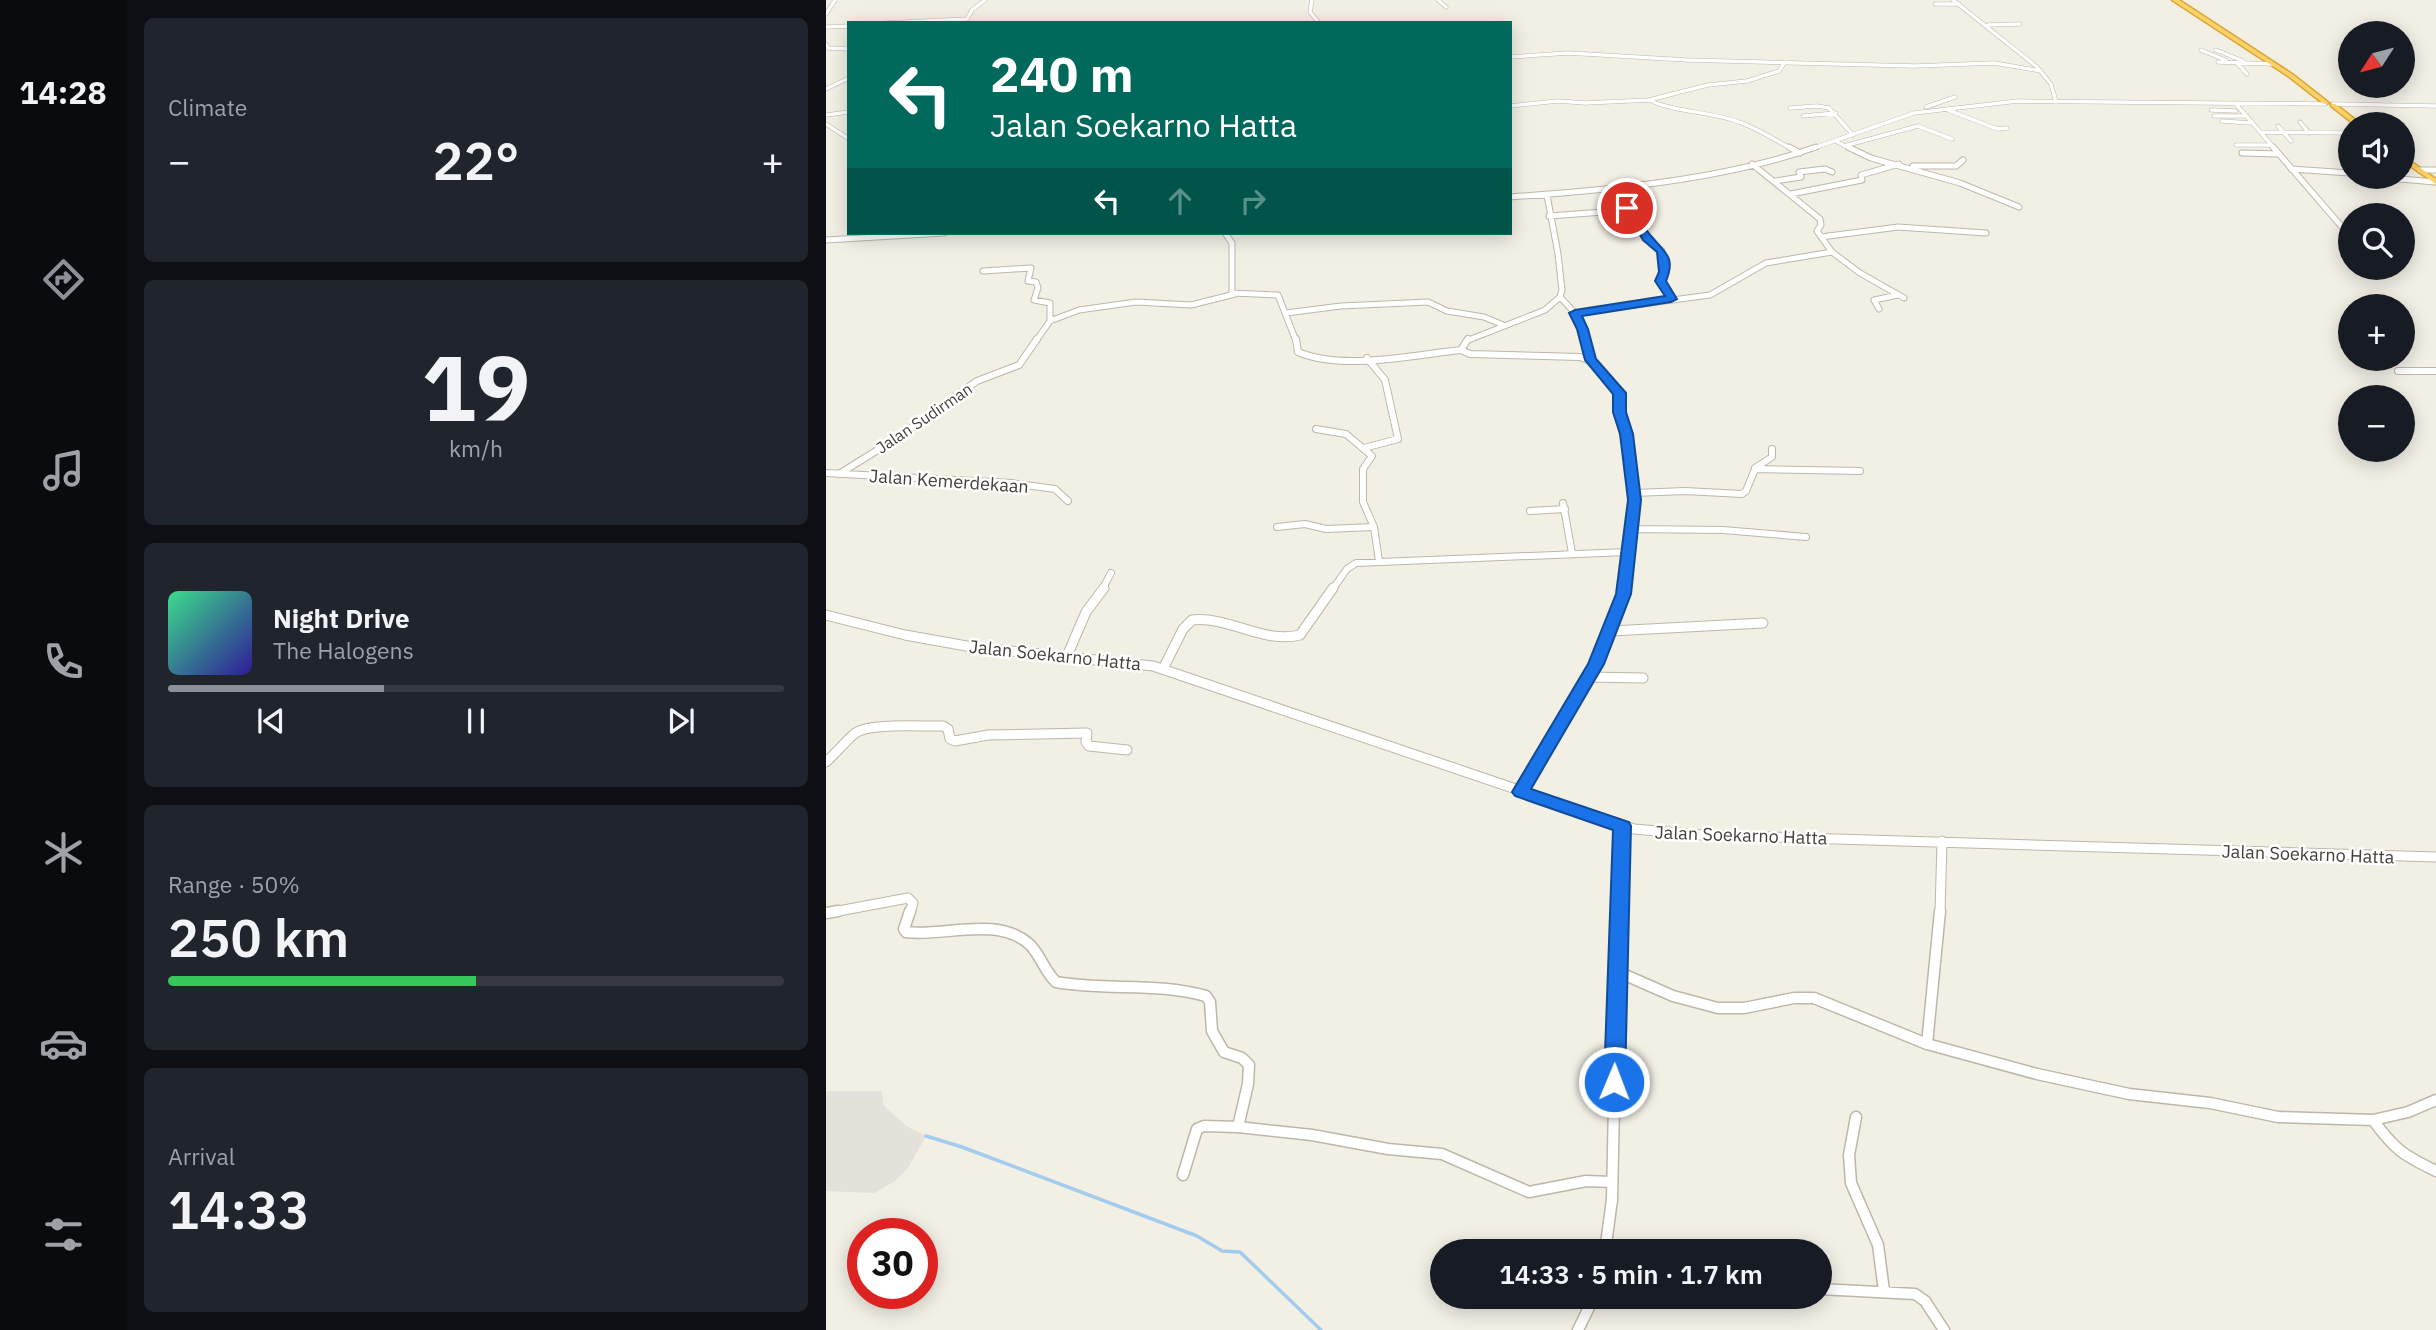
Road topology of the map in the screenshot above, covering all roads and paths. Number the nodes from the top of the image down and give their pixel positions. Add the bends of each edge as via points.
1 (835, 0) edge
2 (985, 0) edge
3 (1312, 0) edge
4 (1438, 0) edge
5 (1953, 0) edge
6 (2178, 0) edge
7 (1935, 4) dead end
8 (1959, 4) junction
9 (1446, 7) dead end
10 (826, 14) edge
11 (2206, 19) junction
12 (919, 21) edge
13 (1317, 21) edge
14 (2020, 24) dead end
15 (1988, 25) junction
16 (847, 26) edge
17 (826, 27) edge
18 (826, 44) edge
19 (847, 49) edge
20 (2200, 50) dead end
21 (2216, 50) dead end
22 (2216, 56) junction
23 (1512, 57) edge
24 (2204, 58) dead end
25 (1784, 62) junction
26 (2218, 62) dead end
27 (2234, 63) junction
28 (2248, 63) junction
29 (2272, 64) junction
30 (2224, 67) dead end
31 (2241, 68) junction
32 (2283, 69) junction
33 (2041, 71) junction
34 (2233, 72) dead end
35 (847, 79) edge
36 (831, 86) edge
37 (1955, 97) dead end
38 (1649, 100) junction
39 (2056, 102) junction
40 (2235, 103) junction
41 (2329, 104) junction
42 (1512, 106) edge
43 (2436, 106) edge
44 (1790, 108) dead end
45 (1945, 108) junction
46 (2211, 110) dead end
47 (2242, 111) junction
48 (847, 112) edge
49 (1918, 112) junction
50 (2338, 112) edge
51 (2341, 112) edge
52 (1836, 113) junction
53 (826, 115) edge
54 (1803, 116) dead end
55 (2214, 116) dead end
56 (2247, 116) junction
57 (2219, 121) dead end
58 (2250, 122) junction
59 (2300, 122) dead end
60 (826, 124) edge
61 (2278, 126) dead end
62 (2007, 128) dead end
63 (2260, 132) junction
64 (2283, 132) junction
65 (2309, 133) junction
66 (2338, 133) edge
67 (1853, 135) junction
68 (847, 138) edge
69 (1952, 139) dead end
70 (1835, 141) junction
71 (2291, 141) dead end
72 (2236, 145) dead end
73 (2247, 145) junction
74 (2271, 145) junction
75 (1844, 146) junction
76 (1800, 153) junction
77 (2242, 153) dead end
78 (2255, 154) junction
79 (2279, 154) junction
80 (1963, 160) dead end
81 (1752, 164) junction
82 (1899, 164) junction
83 (2415, 166) edge
84 (1907, 167) junction
85 (2291, 169) junction
86 (2420, 170) junction
87 (2436, 170) edge
88 (2415, 171) edge
89 (1832, 172) dead end
90 (2338, 172) edge
91 (1775, 181) junction
92 (2415, 182) edge
93 (2434, 183) edge
94 (1791, 194) junction
95 (1547, 195) junction
96 (1512, 197) edge
97 (2019, 207) dead end
98 (1549, 216) junction
99 (2338, 222) edge
100 (1986, 233) dead end
101 (883, 235) edge
102 (1226, 235) edge
103 (853, 236) edge
104 (1821, 237) junction
105 (826, 240) edge
106 (1832, 252) junction
107 (982, 271) dead end
108 (1235, 294) junction
109 (1560, 297) junction
110 (1671, 299) junction
111 (1878, 309) dead end
112 (1286, 313) junction
113 (1575, 313) junction
114 (1050, 320) junction
115 (1503, 325) junction
116 (1461, 350) junction
117 (1367, 358) junction
118 (1591, 360) junction
119 (2415, 371) edge
120 (2436, 371) edge
121 (1316, 429) dead end
122 (1364, 448) junction
123 (1772, 449) dead end
124 (1755, 469) junction
125 (1860, 471) dead end
126 (826, 473) edge
127 (839, 474) junction
128 (1634, 493) junction
129 (1068, 501) dead end
130 (1530, 511) dead end
131 (1277, 527) dead end
132 (1374, 527) junction
133 (1631, 528) junction
134 (1806, 537) dead end
135 (1627, 552) junction
136 (1572, 553) junction
137 (1379, 561) junction
138 (1111, 573) dead end
139 (826, 615) edge
140 (1763, 623) dead end
141 (1611, 631) junction
142 (1067, 656) junction
143 (1163, 669) junction
144 (1589, 677) junction
145 (1643, 678) dead end
146 (1127, 750) dead end
147 (826, 762) edge
148 (1521, 792) junction
149 (1622, 826) junction
150 (1942, 841) junction
151 (2436, 857) edge
152 (826, 913) edge
153 (1616, 971) junction
154 (1927, 1044) junction
155 (2436, 1100) edge
156 (1856, 1117) dead end
157 (2373, 1120) junction
158 (1238, 1127) junction
159 (2436, 1171) edge
160 (1183, 1175) dead end
161 (1612, 1182) junction
162 (1610, 1239) edge
163 (1832, 1289) edge
164 (1884, 1291) junction
165 (1588, 1309) edge
166 (1578, 1330) edge
167 (1944, 1330) edge

1 - 10 street
2 - 12 street via 966,19
3 - 13 street via 1310,12
4 - 9 street
5 - 8 street
6 - 11 highway
7 - 8 street
8 - 15 street
11 - 29 highway
11 - 32 highway
14 - 15 street
15 - 33 street
16 - 17 street
18 - 19 street
20 - 22 street
21 - 28 street
22 - 24 street
22 - 27 street
23 - 25 street via 1568,53
25 - 33 street via 1994,63
25 - 38 street via 1779,71 1747,81
26 - 27 street
27 - 28 street
27 - 31 street
28 - 29 street
29 - 32 highway
30 - 31 street
31 - 34 street via 2246,73
32 - 41 highway
33 - 39 street
35 - 36 street
37 - 49 street
38 - 42 street
38 - 76 street via 1668,109 1740,122
39 - 40 street
39 - 45 street
40 - 41 street
40 - 47 street
41 - 43 street
41 - 50 highway
41 - 51 highway
44 - 52 street via 1825,106
45 - 49 street
45 - 62 street via 1997,129
46 - 47 street
47 - 56 street
48 - 53 street
49 - 67 street
52 - 54 street
52 - 67 street via 1842,127
55 - 56 street
56 - 58 street
57 - 58 street
58 - 63 street
59 - 65 street
60 - 68 street
61 - 64 street
63 - 64 street
63 - 74 street
64 - 65 street
64 - 71 street
65 - 66 street
67 - 70 street
69 - 75 street via 1918,126
70 - 75 street
70 - 76 street
72 - 73 street
73 - 74 street
73 - 78 street
74 - 79 street
75 - 82 street
76 - 81 street
77 - 78 street
78 - 79 street
79 - 85 street
80 - 84 street via 1954,166
81 - 91 street
81 - 95 street via 1623,188
82 - 84 street
82 - 94 street via 1861,175 1861,180
83 - 86 highway
84 - 97 street
85 - 90 street
85 - 99 street
86 - 87 street
86 - 93 highway
88 - 93 highway
89 - 91 street via 1799,172 1801,177
91 - 94 street
92 - 93 street
94 - 104 street via 1820,219 1817,231
95 - 96 street
95 - 98 street
98 - 109 street via 1558,254
98 - 110 street via 1631,210 1647,238 1662,251 1665,272 1661,281
100 - 104 street via 1898,227
101 - 103 street
102 - 108 street via 1232,243
103 - 105 street
104 - 106 street
106 - 110 street via 1766,264 1710,295
106 - 111 street via 1901,297 1874,300
107 - 114 street via 1031,268 1028,281 1038,287 1034,300 1050,303
108 - 112 street via 1276,294
108 - 114 street via 1191,305 1136,302 1079,310
109 - 113 street
109 - 115 street via 1545,310
110 - 113 street
112 - 115 street via 1428,302
112 - 117 street via 1303,356 1325,361
113 - 118 street
114 - 127 street, Jalan Sudirman via 1019,365 977,382
115 - 116 street via 1470,338
116 - 117 street
116 - 118 street via 1472,356
117 - 122 street via 1385,380 1398,439
118 - 128 street via 1619,393
119 - 120 street
121 - 122 street via 1346,434
122 - 132 street via 1372,456 1363,471 1364,506
123 - 124 street via 1772,457
124 - 125 street
124 - 128 street via 1742,494
126 - 127 street, Jalan Kemerdekaan
127 - 129 street, Jalan Kemerdekaan via 1011,483 1055,489
128 - 133 street
130 - 136 street via 1564,506
131 - 132 street
132 - 137 street
133 - 134 street
133 - 135 street
135 - 136 street
135 - 141 street via 1623,594
136 - 137 street
137 - 143 street via 1350,566 1296,637 1256,634 1222,619 1192,620
138 - 142 street via 1086,612
139 - 142 street, Jalan Soekarno Hatta via 961,645
140 - 141 street
141 - 144 street
142 - 143 street, Jalan Soekarno Hatta
143 - 148 street, Jalan Soekarno Hatta
144 - 145 street
144 - 148 street
146 - 147 street via 1089,746 1087,733 988,735 955,741 943,726 891,726 855,733
148 - 149 street, Jalan Soekarno Hatta
149 - 150 street, Jalan Soekarno Hatta via 1702,835
149 - 153 street
150 - 151 street, Jalan Soekarno Hatta
150 - 154 street via 1940,917
152 - 158 street via 908,898 913,904 906,932 995,932 1020,937 1056,982 1177,988 1206,996 1212,1031 1224,1052 1249,1065
153 - 154 street via 1709,1007 1733,1009 1794,996 1814,998
153 - 161 street
154 - 157 street via 2037,1074 2164,1100 2210,1103 2270,1116
155 - 157 street
156 - 164 street via 1849,1156 1851,1183 1878,1245
157 - 159 street via 2401,1154
158 - 160 street via 1197,1129
158 - 161 street via 1442,1154 1530,1192 1586,1181
161 - 162 street
163 - 164 street
164 - 167 street via 1915,1294
165 - 166 street

